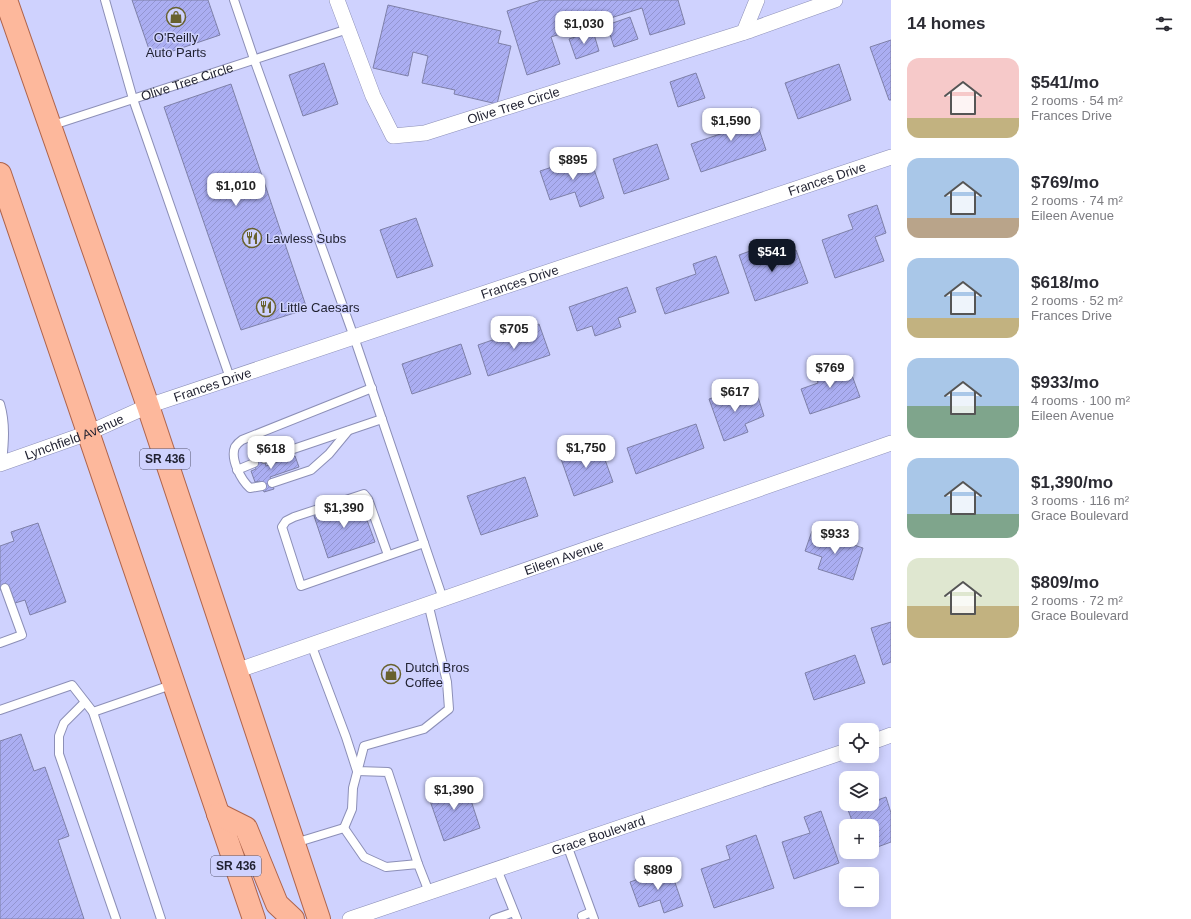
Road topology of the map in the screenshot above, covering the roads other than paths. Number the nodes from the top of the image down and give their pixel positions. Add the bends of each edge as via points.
1 (6, 0) edge
2 (105, 0) edge
3 (234, 0) edge
4 (337, 0) edge
5 (757, 0) edge
6 (829, 1) edge
7 (348, 28) junction
8 (744, 32) junction
9 (254, 59) junction
10 (133, 99) junction
11 (49, 126) junction
12 (891, 157) edge
13 (0, 174) edge
14 (354, 337) junction
15 (230, 378) junction
16 (372, 388) junction
17 (0, 404) edge
18 (148, 406) junction
19 (382, 419) junction
20 (348, 431) junction
21 (88, 433) junction
22 (891, 444) edge
23 (264, 459) dead end
24 (254, 462) dead end
25 (1, 464) edge
26 (237, 470) junction
27 (272, 483) dead end
28 (262, 486) dead end
29 (424, 543) junction
30 (388, 555) junction
31 (5, 588) dead end
32 (443, 599) junction
33 (428, 604) junction
34 (0, 643) edge
35 (311, 644) junction
36 (236, 671) junction
37 (174, 684) junction
38 (85, 702) junction
39 (0, 710) edge
40 (93, 712) junction
41 (891, 736) edge
42 (879, 740) edge
43 (839, 753) edge
44 (357, 771) junction
45 (218, 814) junction
46 (344, 828) junction
47 (294, 844) junction
48 (567, 845) junction
49 (418, 864) junction
50 (497, 869) junction
51 (429, 892) junction
52 (515, 915) edge
53 (582, 916) dead end
54 (592, 916) edge
55 (116, 919) edge
56 (161, 919) edge
57 (254, 919) edge
58 (293, 919) edge
59 (320, 919) edge
60 (350, 919) edge
61 (494, 919) edge

1 - 11 main road, SR 436
2 - 10 lane
3 - 9 lane
4 - 7 street, Olive Tree Circle
5 - 8 street
6 - 8 street, Olive Tree Circle
7 - 8 street, Olive Tree Circle via 373,96 393,136 425,133
7 - 9 lane, Olive Tree Circle
9 - 10 lane, Olive Tree Circle
9 - 14 lane
10 - 11 lane, Olive Tree Circle
10 - 15 lane
11 - 18 main road, SR 436
12 - 14 street, Frances Drive
13 - 21 main road, SR 436
14 - 15 street, Frances Drive
14 - 16 lane
15 - 18 street, Frances Drive
16 - 19 lane
16 - 26 lane via 242,440 234,452
17 - 25 lane via 5,427
18 - 21 street, Lynchfield Avenue
18 - 36 main road, SR 436
19 - 20 lane
19 - 29 lane
20 - 23 lane
20 - 27 lane via 329,454 310,470
21 - 25 street, Lynchfield Avenue
21 - 37 main road, SR 436
22 - 32 street, Eileen Avenue
24 - 26 lane
26 - 28 lane via 250,488
29 - 30 lane
29 - 32 lane
30 - 30 lane via 368,498 364,494 294,517 286,521 282,527 301,586
31 - 34 lane via 22,635
32 - 33 street, Eileen Avenue
33 - 35 street, Eileen Avenue
33 - 44 lane via 447,682 449,710 424,729 364,746
35 - 36 street, Eileen Avenue
35 - 44 lane
36 - 47 main road, SR 436
37 - 40 lane
37 - 45 main road, SR 436
38 - 39 lane via 72,685
38 - 40 lane
38 - 55 lane via 64,723 58,736 59,754
40 - 56 lane
41 - 42 street
43 - 48 street, Grace Boulevard
44 - 46 lane via 352,809
44 - 49 lane via 388,772
45 - 57 main road, SR 436
45 - 58 main road via 246,828 277,904
46 - 47 lane
46 - 49 lane via 364,857 386,867
47 - 59 main road, SR 436
48 - 50 street, Grace Boulevard
48 - 54 lane
49 - 51 lane
50 - 51 street, Grace Boulevard
50 - 52 lane
51 - 60 street, Grace Boulevard
52 - 61 lane
53 - 54 lane

